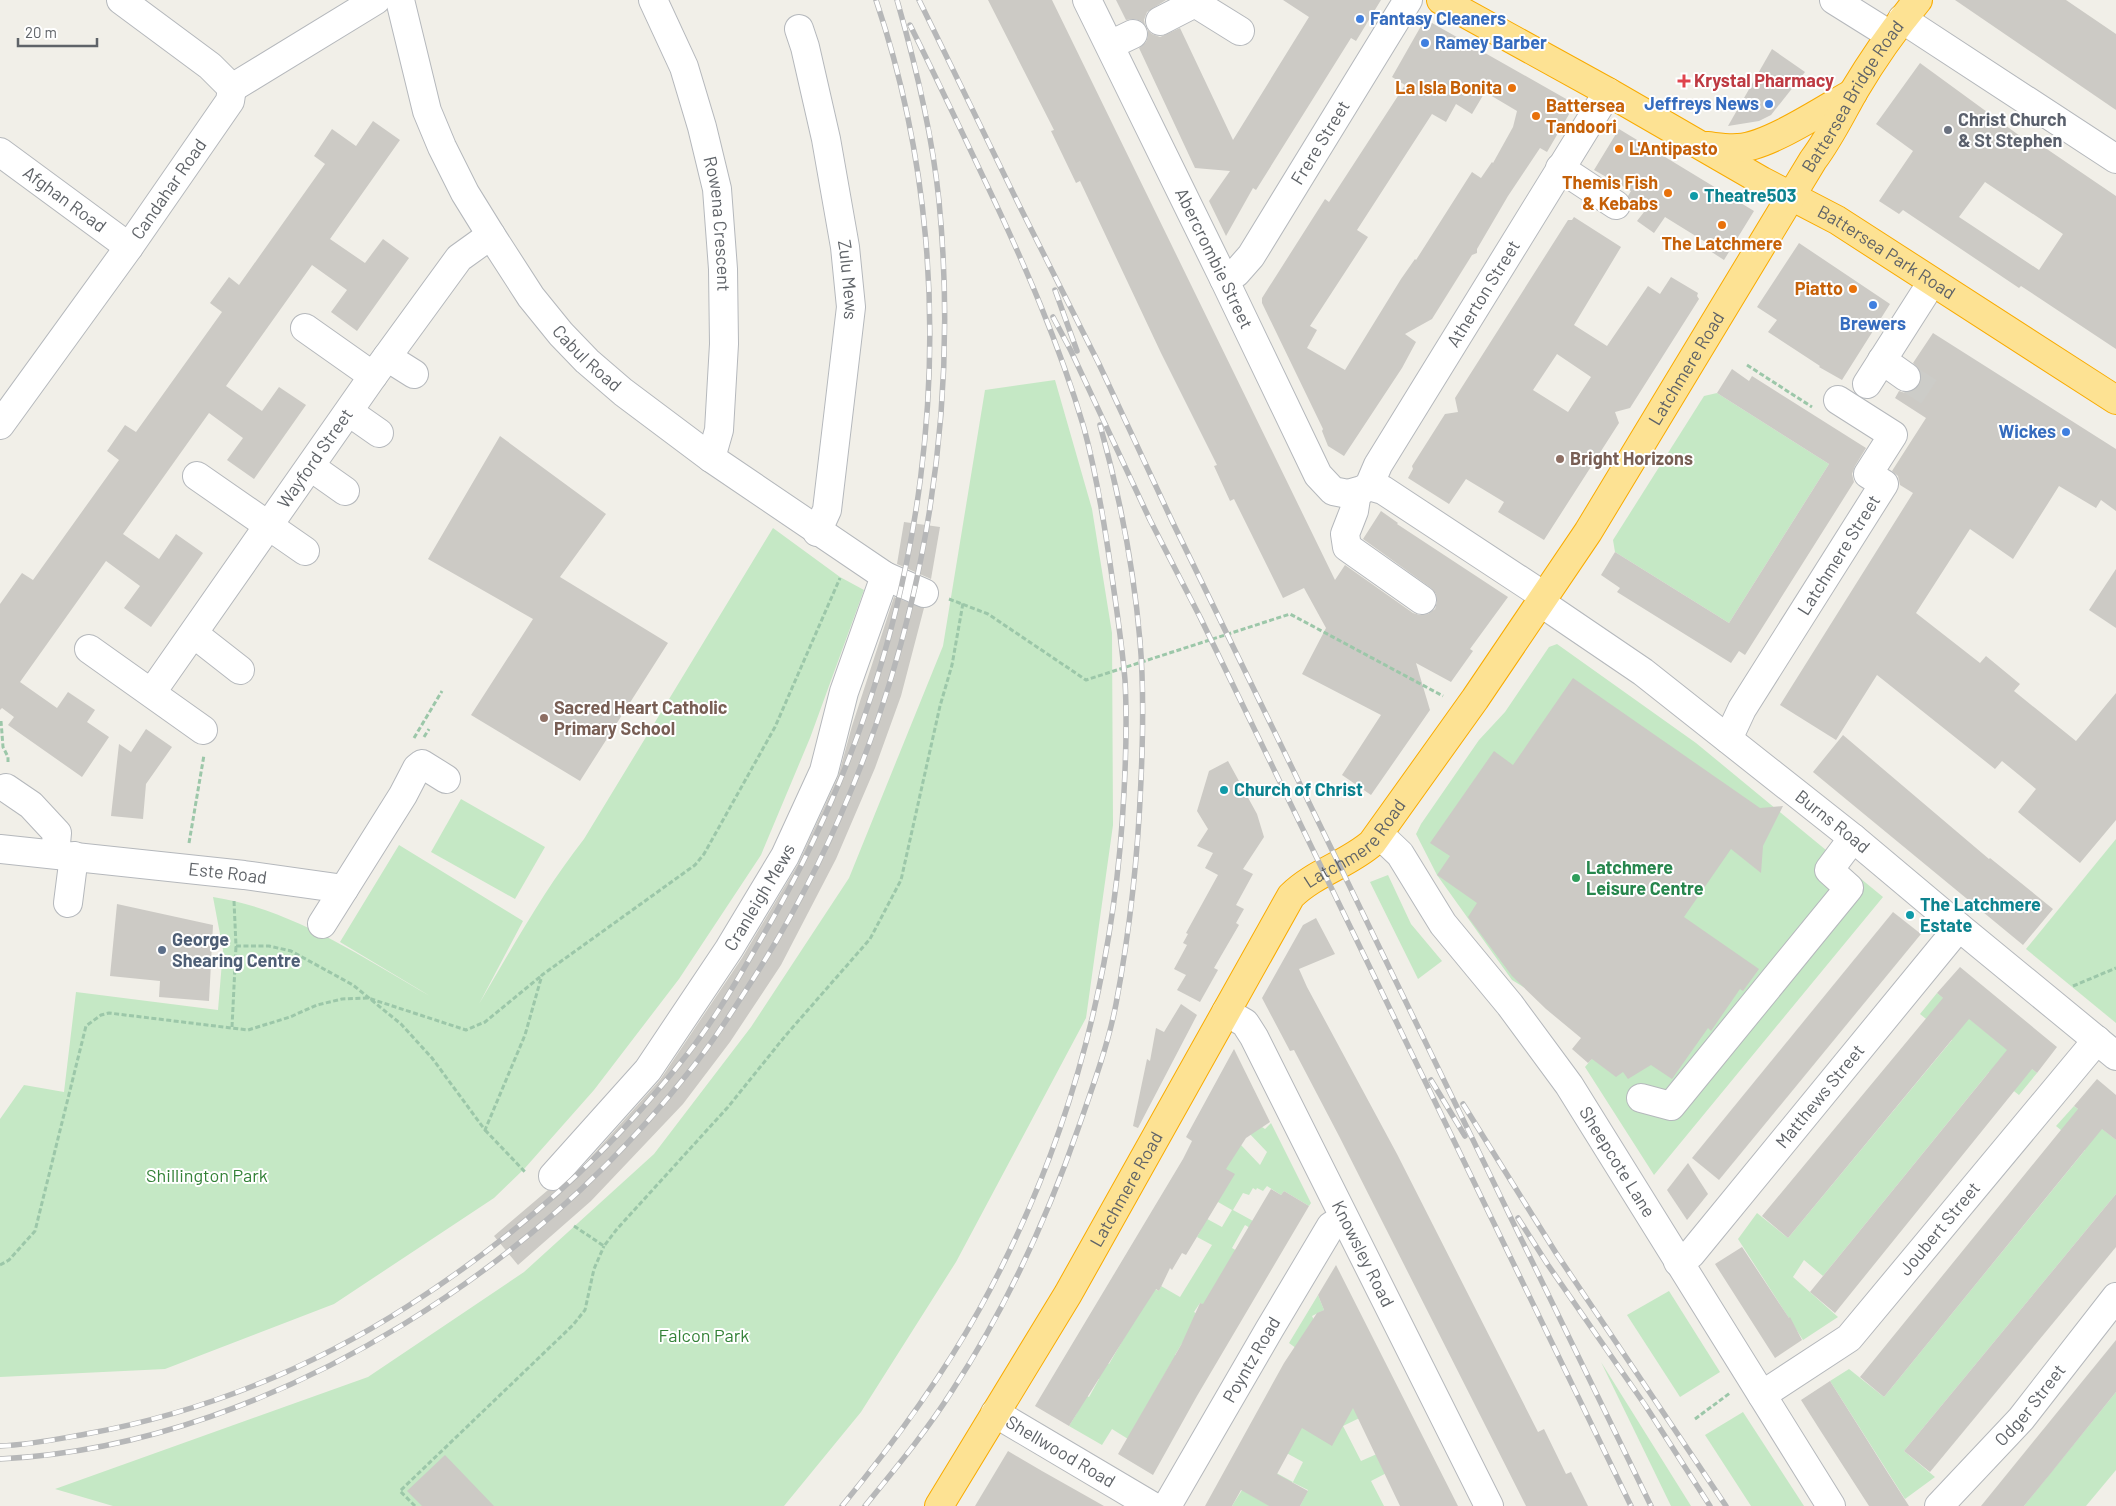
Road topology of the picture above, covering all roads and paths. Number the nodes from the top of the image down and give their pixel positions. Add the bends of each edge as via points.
1 (376, 0) edge
2 (400, 0) edge
3 (653, 0) edge
4 (1087, 0) edge
5 (1408, 0) edge
6 (1834, 0) edge
7 (1446, 1) edge
8 (137, 5) edge
9 (1903, 18) edge
10 (1160, 21) dead end
11 (799, 29) dead end
12 (1240, 31) dead end
13 (232, 88) junction
14 (1608, 92) junction
15 (1854, 92) junction
16 (1700, 145) junction
17 (0, 152) edge
18 (2116, 159) edge
19 (1560, 168) junction
20 (1792, 195) junction
21 (1616, 204) dead end
22 (491, 235) junction
23 (129, 247) junction
24 (1224, 279) junction
25 (1932, 282) junction
26 (305, 328) dead end
27 (1882, 360) junction
28 (1747, 365) dead end
29 (380, 367) junction
30 (414, 374) dead end
31 (1906, 377) tunnel mouth
32 (1868, 384) dead end
33 (1838, 400) joint
34 (2116, 400) edge
35 (349, 412) junction
36 (0, 425) edge
37 (379, 433) dead end
38 (711, 458) junction
39 (311, 467) junction
40 (197, 476) dead end
41 (1363, 489) junction
42 (345, 491) dead end
43 (270, 527) junction
44 (817, 532) junction
45 (304, 551) dead end
46 (852, 555) junction
47 (885, 576) junction
48 (924, 593) joint
49 (1542, 599) junction
50 (1422, 600) dead end
51 (963, 603) junction
52 (194, 634) junction
53 (89, 649) dead end
54 (240, 670) dead end
55 (152, 692) junction
56 (1446, 697) dead end
57 (1, 721) edge
58 (203, 730) joint
59 (1728, 739) junction
60 (446, 779) dead end
61 (6, 788) joint
62 (1380, 835) junction
63 (1853, 838) junction
64 (188, 847) dead end
65 (0, 849) edge
66 (65, 855) junction
67 (244, 875) junction
68 (344, 889) junction
69 (68, 903) dead end
70 (322, 924) dead end
71 (1959, 927) junction
72 (236, 946) junction
73 (2116, 968) edge
74 (542, 975) junction
75 (368, 998) junction
76 (2050, 1002) junction
77 (1226, 1012) junction
78 (232, 1027) junction
79 (2107, 1048) edge
80 (1642, 1098) dead end
81 (485, 1130) junction
82 (542, 1177) joint
83 (1344, 1219) junction
84 (574, 1226) dead end
85 (604, 1246) junction
86 (1678, 1262) junction
87 (0, 1265) edge
88 (2116, 1297) edge
89 (1756, 1386) junction
90 (996, 1413) junction
91 (1695, 1420) dead end
92 (415, 1506) edge
93 (939, 1506) edge
94 (1152, 1506) edge
95 (1167, 1506) edge
96 (1489, 1506) edge
97 (1831, 1506) edge
98 (1939, 1506) edge

1 - 13 street
2 - 22 street, Cabul Road via 427,111 465,193
3 - 38 street, Rowena Crescent via 684,67 716,189 723,269 724,344 719,430
4 - 24 street, Abercrombie Street via 1121,40
5 - 24 street, Frere Street via 1251,256 1236,273
6 - 9 street
7 - 14 highway, Battersea Park Road
8 - 13 street
9 - 15 highway, Battersea Bridge Road
9 - 18 street
10 - 12 street via 1195,3
11 - 44 street, Zulu Mews via 806,47 826,140 845,247 851,307 827,510
13 - 23 street, Candahar Road via 230,101
14 - 16 highway, Battersea Park Road
14 - 19 street, Atherton Street
15 - 16 highway via 1797,126 1748,146
15 - 20 highway, Battersea Bridge Road
16 - 20 highway, Battersea Park Road
17 - 23 street, Afghan Road
19 - 21 street
19 - 41 street, Atherton Street
20 - 25 highway, Battersea Park Road via 1837,220
20 - 49 highway, Latchmere Road via 1588,532
22 - 29 street, Wayford Street via 459,258
22 - 38 street, Cabul Road via 531,297 561,334 623,392
23 - 36 street, Candahar Road
24 - 41 street, Abercrombie Street via 1318,475 1333,491 1348,494
25 - 27 street
25 - 34 highway, Battersea Park Road
26 - 29 street
27 - 31 street
27 - 32 street
28 - 33 path via 1828,417
29 - 30 street
29 - 35 street, Wayford Street
33 - 59 street, Latchmere Street via 1893,436 1868,474 1884,484 1742,709
35 - 37 street
35 - 39 street, Wayford Street
38 - 44 street, Cabul Road
39 - 42 street
39 - 43 street, Wayford Street
40 - 43 street
41 - 49 street, Abercrombie Street via 1383,490
41 - 50 street, Atherton Street via 1345,534 1347,547
43 - 45 street
43 - 52 street, Wayford Street
44 - 46 street, Cabul Road
46 - 47 street, Cabul Road
46 - 74 path via 776,727 704,854 695,866
47 - 48 street, Cabul Road
47 - 82 street, Cranleigh Mews via 844,692 824,771 785,856 729,949 648,1070
48 - 51 path
49 - 59 street, Burns Road
49 - 62 highway, Latchmere Road
51 - 56 path via 988,614 1086,680 1290,614
51 - 85 path via 952,665 901,880 870,939 786,1035 728,1108 616,1228
52 - 54 street
52 - 55 street, Wayford Street
53 - 55 street
55 - 58 street
57 - 61 path via 3,747 8,757
58 - 64 path via 206,746
59 - 63 street, Burns Road
60 - 68 street via 422,764 417,768
61 - 66 street via 31,805 57,833
62 - 77 highway, Latchmere Road via 1356,857 1305,883 1291,896
62 - 86 street, Sheepcote Lane via 1400,854 1443,924 1510,1005 1569,1085
63 - 71 street, Burns Road
63 - 80 street via 1829,870 1849,888 1671,1106
65 - 66 street, Este Road
66 - 67 street, Este Road
66 - 69 street
67 - 68 street, Este Road
67 - 72 path via 234,900
68 - 70 street
71 - 76 street, Burns Road
71 - 86 street, Matthews Street via 1691,1254
72 - 75 path via 269,946 291,951 353,985
72 - 78 path
73 - 76 path via 2069,988
74 - 75 path via 485,1022 466,1030
74 - 81 path via 525,1035
75 - 78 path via 342,999 317,1005 248,1030
75 - 81 path via 401,1024 432,1058
76 - 79 street, Burns Road
77 - 83 street, Knowsley Road via 1245,1023 1254,1037
77 - 90 highway, Latchmere Road via 1068,1294
78 - 87 path via 110,1013 101,1015 86,1026 35,1231 9,1260
79 - 89 street, Joubert Street via 1850,1338
81 - 82 path
83 - 95 street, Poyntz Road via 1331,1226
83 - 96 street, Knowsley Road
84 - 85 path
85 - 92 path via 594,1269 585,1310 400,1490
86 - 89 street, Sheepcote Lane
88 - 98 street, Odger Street via 2021,1419
89 - 91 path
89 - 97 street, Sheepcote Lane
90 - 93 highway, Latchmere Road
90 - 94 street, Shellwood Road

